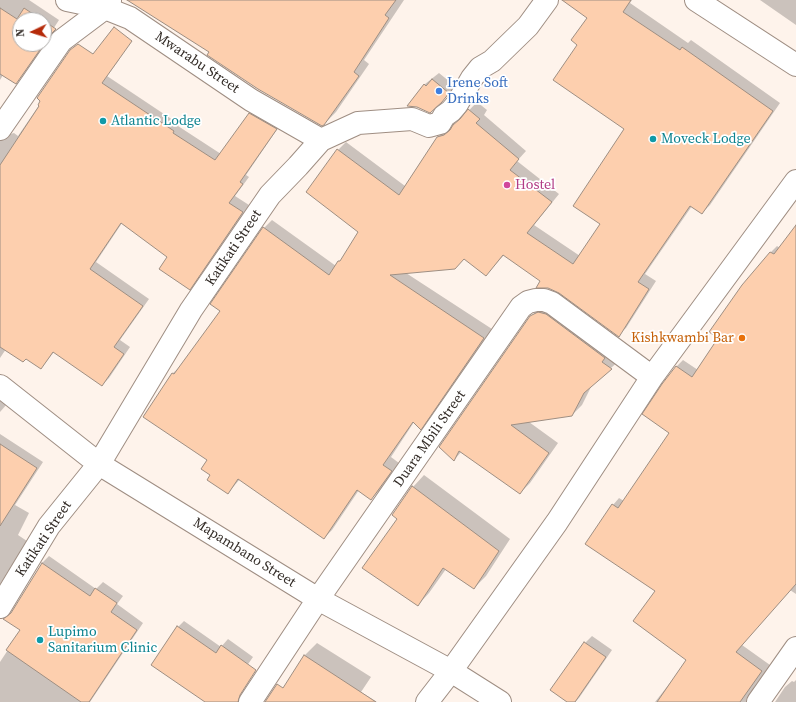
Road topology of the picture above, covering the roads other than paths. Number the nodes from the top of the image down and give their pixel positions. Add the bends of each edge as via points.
1 (67, 0) edge
2 (547, 0) edge
3 (696, 0) edge
4 (108, 4) edge
5 (796, 65) edge
6 (0, 129) edge
7 (321, 140) junction
8 (796, 182) edge
9 (652, 377) junction
10 (0, 386) edge
11 (99, 464) junction
12 (318, 599) junction
13 (0, 607) edge
14 (796, 648) edge
15 (451, 671) junction
16 (250, 702) edge
17 (427, 702) edge
18 (500, 702) edge
19 (758, 702) edge

1 - 4 street, Mwarabu Street
2 - 7 street, Katikati Street via 528,26 492,61 480,68 457,104 440,123 429,126 412,120 358,123
3 - 5 street
4 - 6 street via 61,41
4 - 7 street, Mwarabu Street via 251,100
7 - 11 street, Katikati Street via 270,195 196,304
8 - 9 street
9 - 12 street, Duara Mbili Street via 552,303 544,300 528,302 516,314
9 - 15 street via 557,522
10 - 11 street, Mapambano Street
11 - 12 street, Mapambano Street
11 - 13 street, Katikati Street via 49,526
12 - 15 street, Mapambano Street
12 - 16 street, Duara Mbili Street
14 - 19 street
15 - 17 street
15 - 18 street, Mapambano Street

